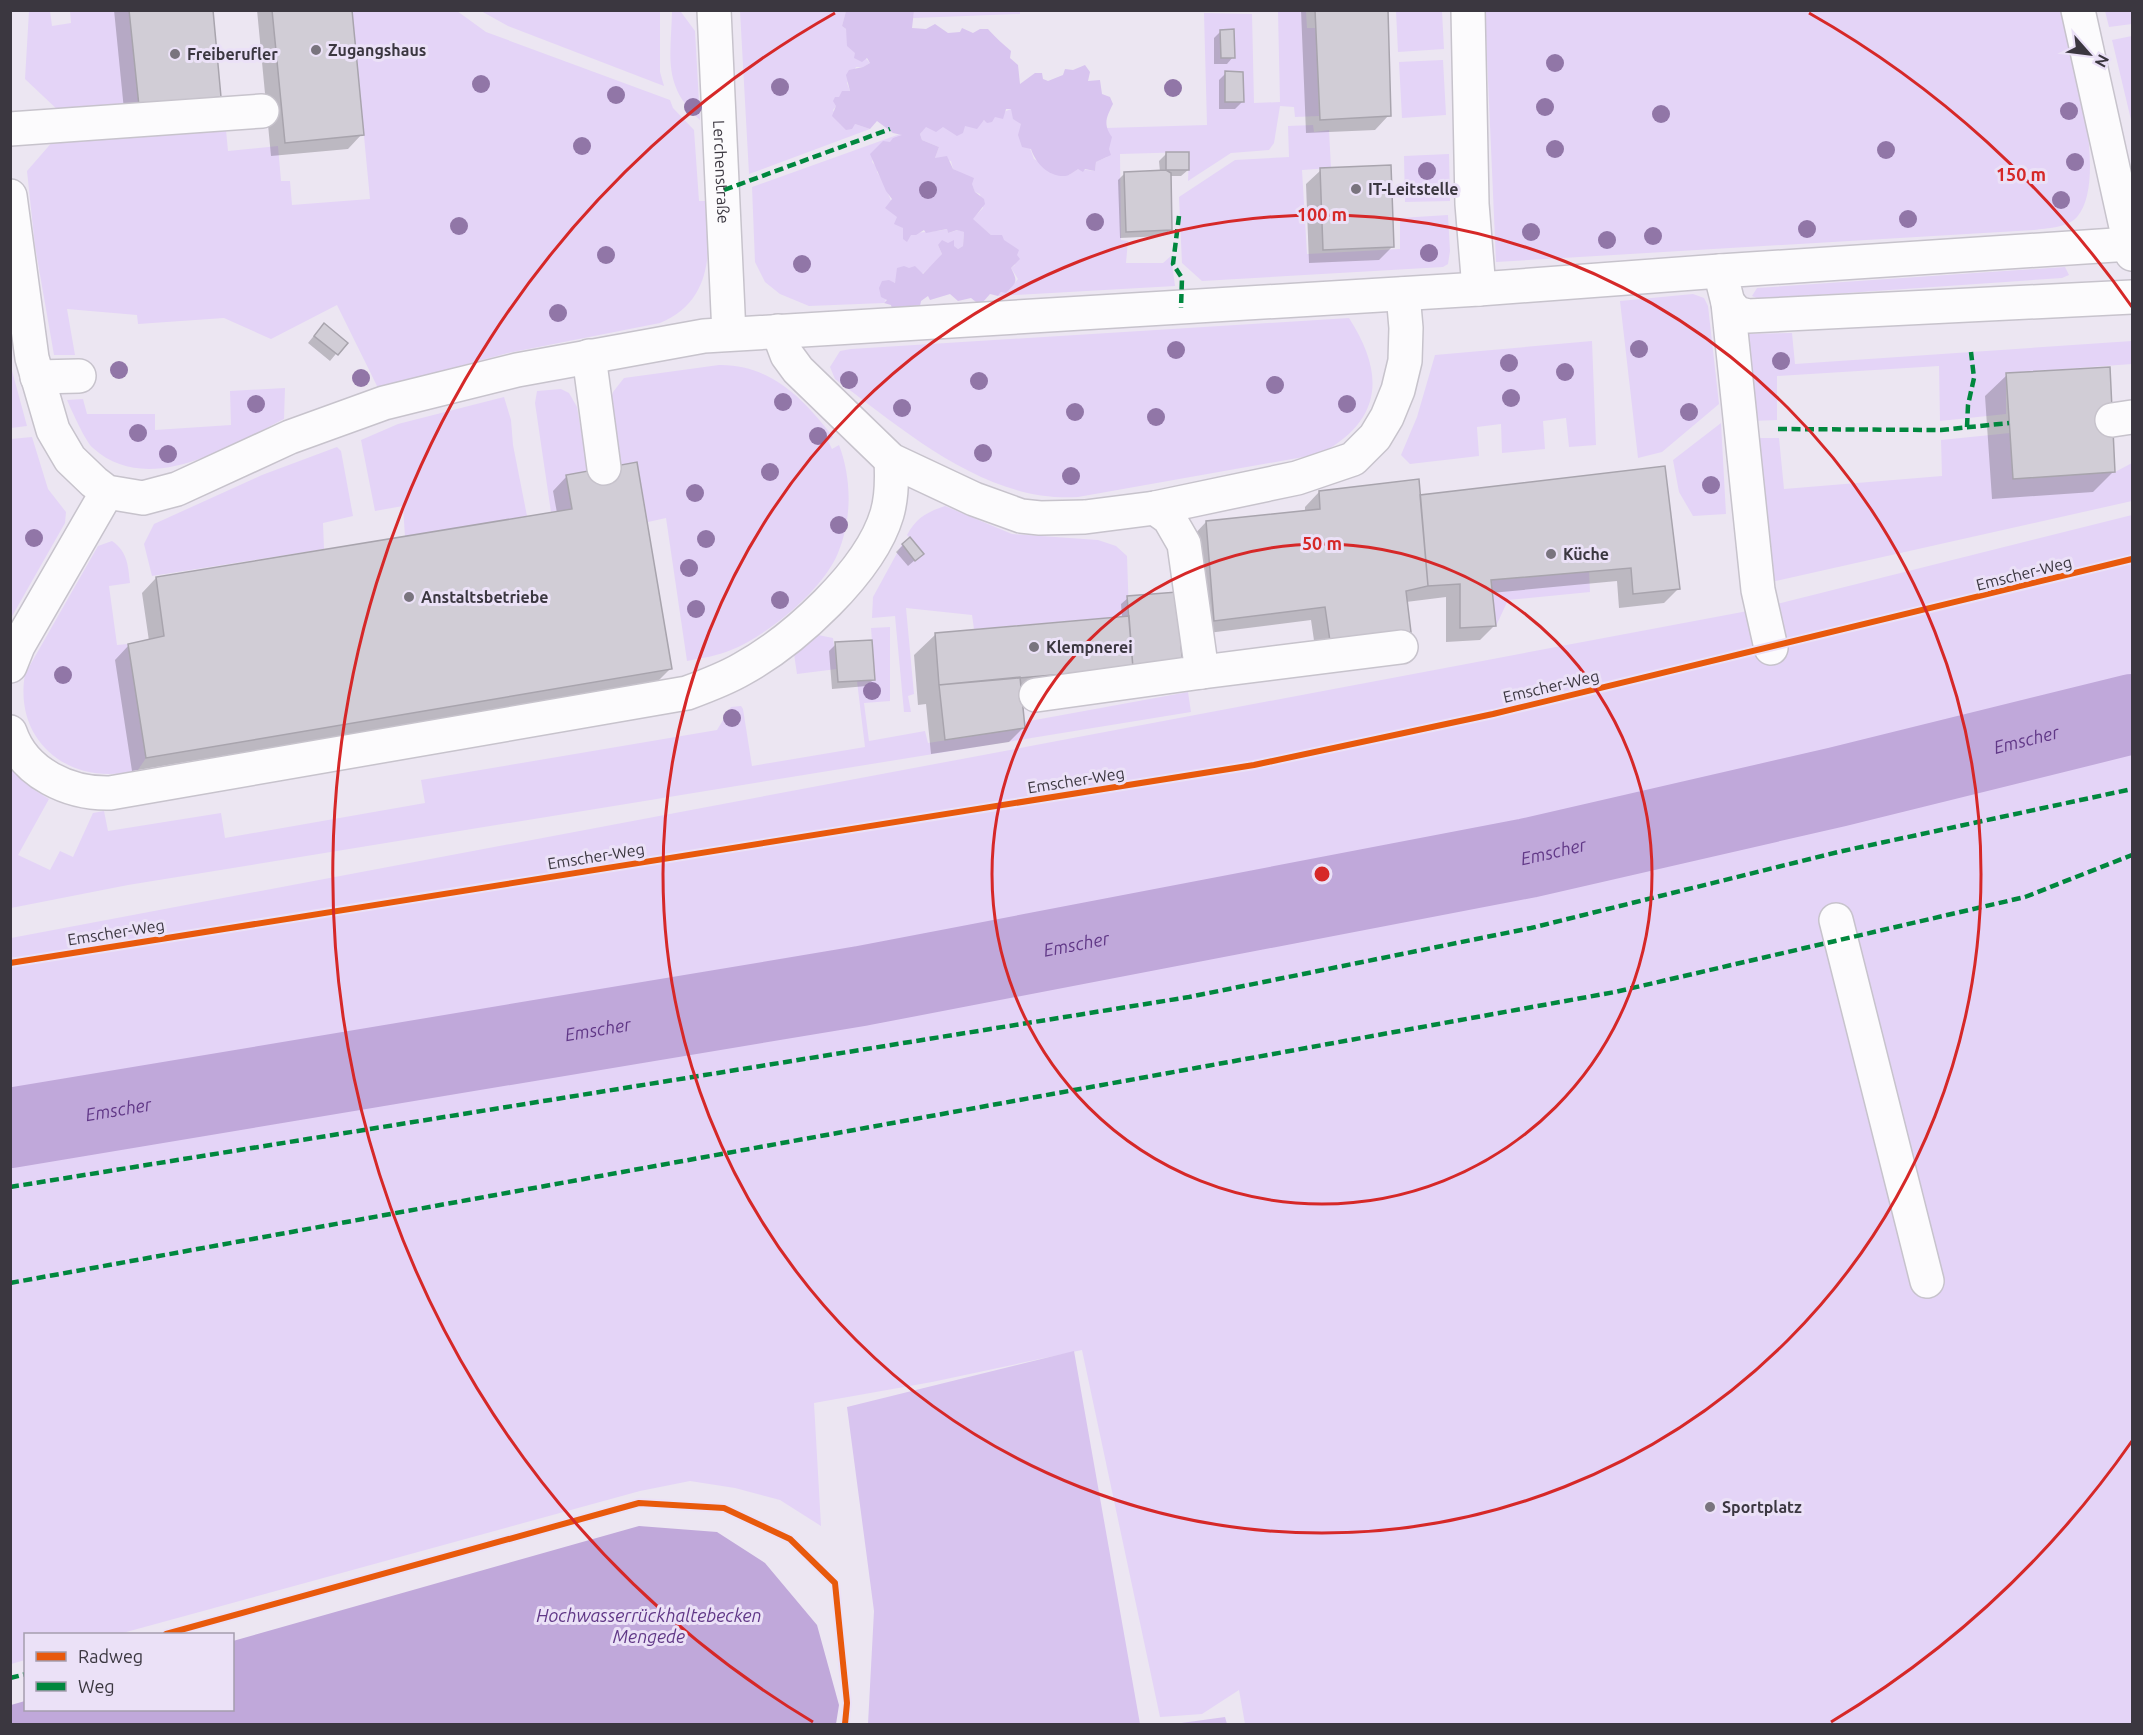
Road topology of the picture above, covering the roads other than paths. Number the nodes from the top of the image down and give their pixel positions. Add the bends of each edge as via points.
1 (714, 10) edge
2 (1468, 10) edge
3 (2078, 10) edge
4 (262, 111) dead end
5 (10, 129) edge
6 (10, 196) edge
7 (2131, 249) edge
8 (1720, 271) junction
9 (1479, 289) junction
10 (1403, 294) junction
11 (2133, 297) edge
12 (1728, 303) junction
13 (778, 331) junction
14 (729, 334) junction
15 (589, 356) junction
16 (79, 376) dead end
17 (37, 377) junction
18 (891, 460) junction
19 (604, 468) dead end
20 (107, 492) junction
21 (1155, 508) junction
22 (1401, 647) dead end
23 (1771, 648) dead end
24 (10, 666) edge
25 (1202, 672) junction
26 (1036, 695) dead end
27 (10, 732) edge
28 (1836, 920) dead end
29 (1927, 1281) dead end

1 - 14 street, Lerchenstraße
2 - 9 street via 1472,204
3 - 7 street
4 - 5 street
6 - 17 street
7 - 8 street
8 - 9 street
8 - 12 street
9 - 10 street
10 - 13 street
10 - 21 street via 1405,361 1398,390 1375,437 1353,459 1297,478
11 - 12 street via 1748,316 1737,313
12 - 23 street via 1758,590
13 - 14 street
13 - 18 street via 798,370
14 - 15 street
15 - 19 street
15 - 20 street via 384,403 290,437 162,494 126,497
16 - 17 street
17 - 20 street via 61,447
18 - 21 street via 1021,516 1085,517
18 - 27 street via 886,515 867,555 840,590 743,669 687,693 110,793 89,794 51,780 20,751
20 - 24 street
21 - 25 street via 1169,518 1184,544
22 - 25 street
25 - 26 street
28 - 29 street

